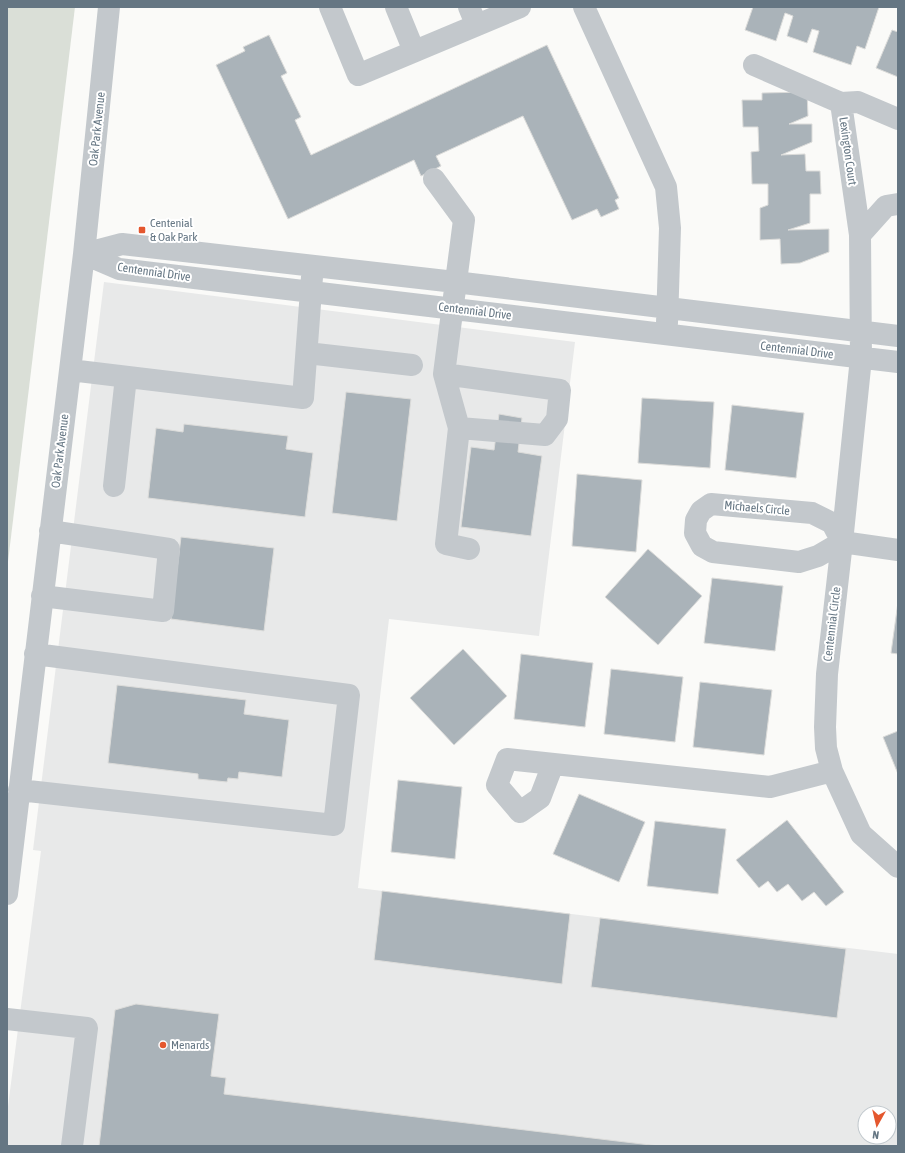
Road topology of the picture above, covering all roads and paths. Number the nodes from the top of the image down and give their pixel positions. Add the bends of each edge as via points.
1 (109, 7) edge
2 (330, 7) edge
3 (396, 7) edge
4 (520, 7) edge
5 (584, 7) edge
6 (473, 15) edge
7 (414, 51) junction
8 (754, 65) dead end
9 (841, 103) junction
10 (898, 119) edge
11 (434, 180) dead end
12 (898, 204) edge
13 (860, 235) junction
14 (84, 254) junction
15 (312, 266) junction
16 (455, 282) junction
17 (311, 291) junction
18 (452, 308) junction
19 (668, 309) junction
20 (861, 332) junction
21 (667, 334) junction
22 (898, 336) edge
23 (307, 353) junction
24 (861, 358) junction
25 (898, 362) edge
26 (412, 365) dead end
27 (70, 370) junction
28 (444, 374) junction
29 (126, 377) junction
30 (459, 428) junction
31 (114, 486) dead end
32 (50, 531) junction
33 (842, 542) junction
34 (469, 549) dead end
35 (898, 550) edge
36 (42, 596) junction
37 (35, 654) junction
38 (553, 764) dead end
39 (832, 771) junction
40 (19, 790) junction
41 (898, 867) edge
42 (7, 894) edge
43 (7, 1019) edge
44 (72, 1146) edge

1 - 14 street, Oak Park Avenue
2 - 7 street via 358,75
3 - 7 street
4 - 6 street
5 - 19 street via 666,187 670,228
6 - 7 street
8 - 9 street
9 - 10 street, Lexington Court via 858,102
9 - 13 street, Lexington Court
11 - 16 street via 464,220
12 - 13 street via 886,206
13 - 20 street, Lexington Court
14 - 15 street, Centennial Drive via 122,244
14 - 17 street, Centennial Drive via 119,269
14 - 27 street, Oak Park Avenue
15 - 16 street, Centennial Drive
15 - 17 street
16 - 18 street
16 - 19 street, Centennial Drive
17 - 18 street, Centennial Drive
17 - 23 street
18 - 21 street, Centennial Drive
18 - 28 street
19 - 20 street, Centennial Drive
19 - 21 street
20 - 22 street, Centennial Drive
20 - 24 street, Lexington Court
21 - 24 street, Centennial Drive
23 - 26 street
23 - 29 street via 303,398
24 - 25 street, Centennial Drive
24 - 33 street, Centennial Circle
27 - 29 street
27 - 32 street, Oak Park Avenue
28 - 30 street
28 - 30 street via 560,390 557,419 545,435
29 - 31 street
30 - 34 street via 446,544
32 - 36 street, Oak Park Avenue
32 - 36 street via 169,549 163,611
33 - 33 street, Michaels Circle via 818,556 799,562 713,552 702,546 695,534 696,520 701,511 711,504 812,513 832,523
33 - 35 street
33 - 39 street, Centennial Circle via 826,674 826,748
36 - 37 street, Oak Park Avenue
37 - 40 street, Oak Park Avenue
37 - 40 street via 348,695 334,825
38 - 39 street via 770,787
39 - 41 street, Centennial Circle via 861,834
40 - 42 street, Oak Park Avenue
43 - 44 street via 87,1028

